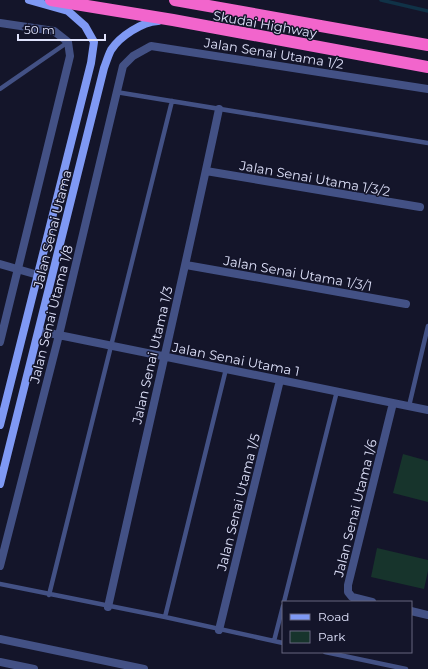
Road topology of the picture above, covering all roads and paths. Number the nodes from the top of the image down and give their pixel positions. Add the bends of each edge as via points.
1 (29, 0) edge
2 (51, 0) edge
3 (175, 0) edge
4 (173, 20) junction
5 (0, 23) edge
6 (68, 42) junction
7 (428, 45) edge
8 (123, 66) joint
9 (428, 67) edge
10 (428, 89) edge
11 (0, 90) edge
12 (116, 92) junction
13 (172, 101) junction
14 (219, 108) junction
15 (428, 143) edge
16 (206, 171) junction
17 (420, 208) dead end
18 (0, 264) edge
19 (186, 265) junction
20 (18, 270) junction
21 (38, 275) junction
22 (406, 304) dead end
23 (428, 326) edge
24 (39, 331) junction
25 (59, 335) junction
26 (0, 342) edge
27 (111, 346) junction
28 (164, 356) junction
29 (226, 369) junction
30 (280, 380) junction
31 (337, 391) junction
32 (393, 403) junction
33 (409, 406) junction
34 (428, 410) edge
35 (0, 425) edge
36 (0, 484) edge
37 (0, 566) edge
38 (0, 584) edge
39 (50, 594) junction
40 (284, 601) edge
41 (368, 601) edge
42 (108, 607) junction
43 (282, 610) edge
44 (412, 611) edge
45 (428, 615) edge
46 (165, 617) junction
47 (219, 630) junction
48 (0, 639) edge
49 (274, 641) junction
50 (282, 643) edge
51 (330, 653) edge
52 (0, 662) edge
53 (34, 669) edge
54 (144, 669) edge
55 (406, 669) edge

1 - 21 street, Jalan Senai Utama via 68,11 85,26 94,42
2 - 4 highway, Skudai Highway
3 - 7 highway, Skudai Highway
4 - 9 highway, Skudai Highway
4 - 24 street, Jalan Senai Utama via 149,22 122,39 111,50 104,68
5 - 6 street via 54,31
6 - 11 lane
6 - 20 street via 70,56
8 - 10 street, Jalan Senai Utama 1/2 via 133,56 151,46
8 - 12 street, Jalan Senai Utama 1/8
12 - 13 lane
12 - 25 street, Jalan Senai Utama 1/8
13 - 14 lane
13 - 27 lane
14 - 15 lane
14 - 16 street, Jalan Senai Utama 1/3
16 - 17 street, Jalan Senai Utama 1/3/2
16 - 19 street, Jalan Senai Utama 1/3
18 - 20 street
19 - 22 street, Jalan Senai Utama 1/3/1
19 - 28 street, Jalan Senai Utama 1/3
20 - 21 street
20 - 26 street
21 - 35 street, Jalan Senai Utama
23 - 33 lane
24 - 25 street, Jalan Senai Utama 1
24 - 36 street, Jalan Senai Utama
25 - 27 street, Jalan Senai Utama 1
25 - 37 street, Jalan Senai Utama 1/8
27 - 28 street, Jalan Senai Utama 1
27 - 39 lane
28 - 29 street, Jalan Senai Utama 1
28 - 42 street, Jalan Senai Utama 1/3
29 - 30 street, Jalan Senai Utama 1
29 - 46 lane
30 - 31 street, Jalan Senai Utama 1
30 - 47 street, Jalan Senai Utama 1/5
31 - 32 street, Jalan Senai Utama 1
31 - 40 lane
32 - 33 street, Jalan Senai Utama 1
32 - 41 street, Jalan Senai Utama 1/6 via 348,585 348,592 352,597
33 - 34 street, Jalan Senai Utama 1
38 - 39 lane
39 - 42 lane
42 - 46 lane
43 - 49 lane
44 - 45 street
46 - 47 lane
47 - 49 lane
48 - 54 street
49 - 50 lane
51 - 55 lane
52 - 53 street

